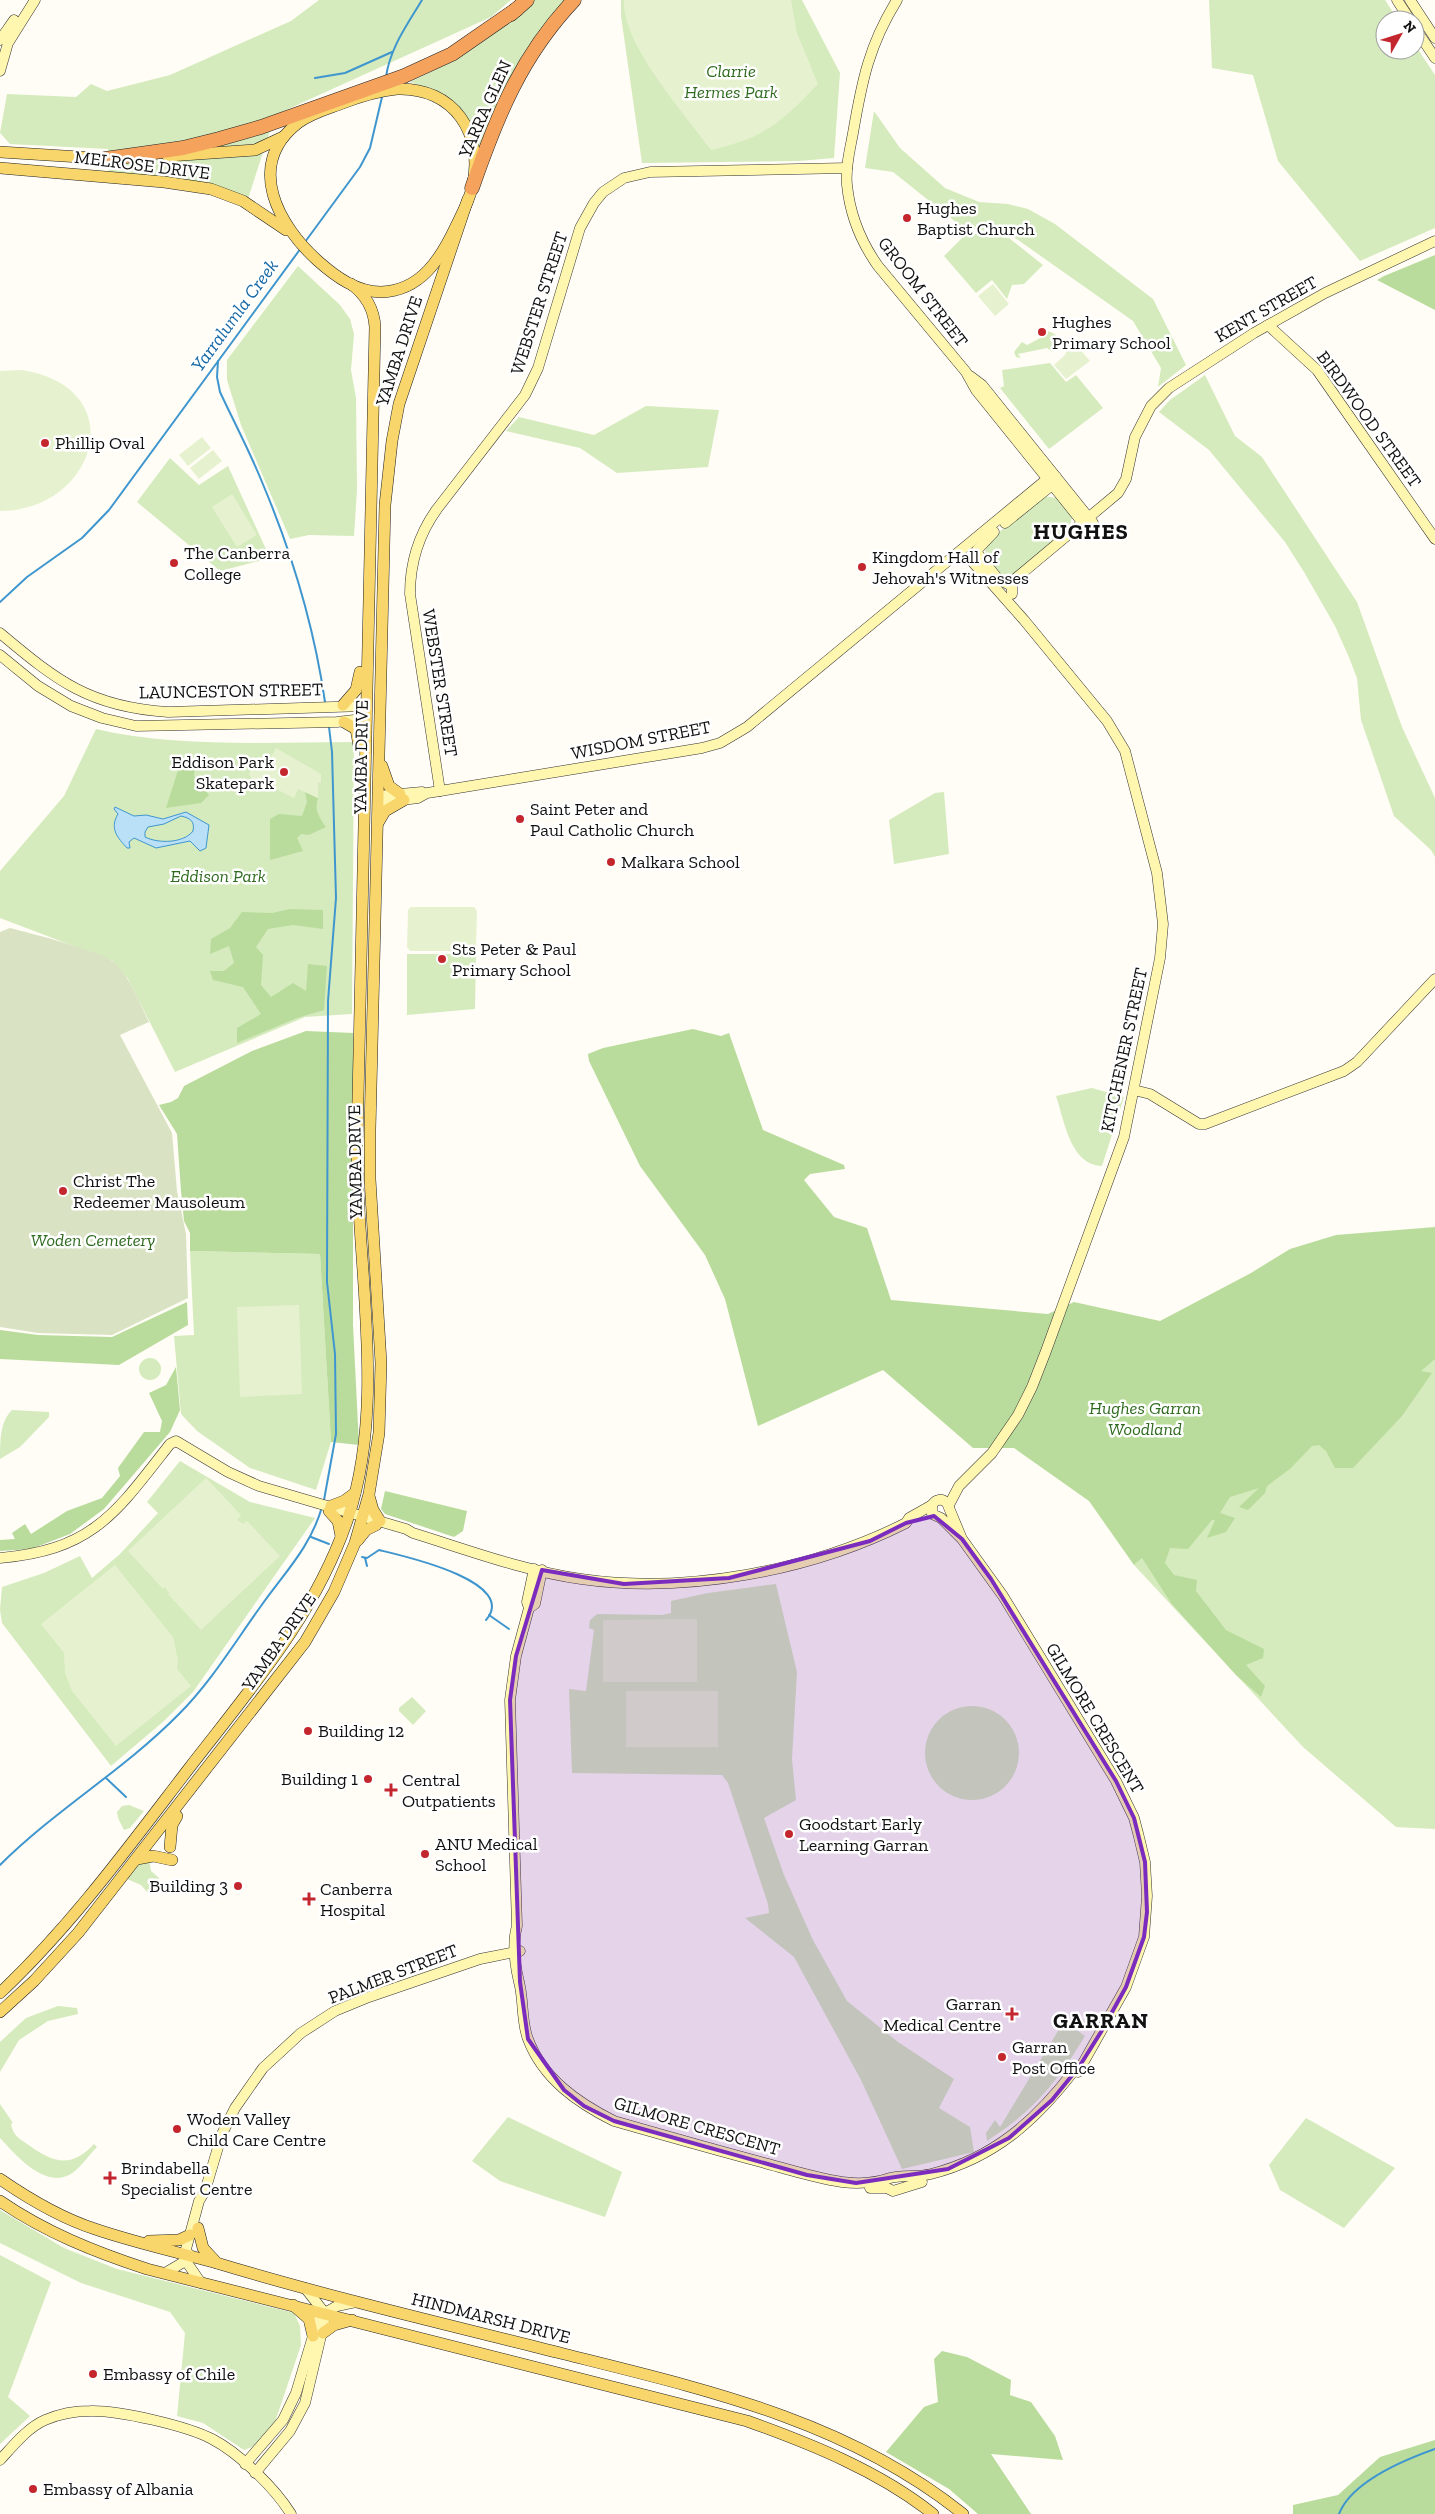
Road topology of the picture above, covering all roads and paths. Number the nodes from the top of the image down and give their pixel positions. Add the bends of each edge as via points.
1 (28, 0) edge
2 (35, 0) edge
3 (574, 0) edge
4 (897, 0) edge
5 (1410, 0) edge
6 (522, 4) edge
7 (20, 16) junction
8 (1435, 38) edge
9 (1425, 43) edge
10 (2, 48) edge
11 (1435, 58) edge
12 (0, 71) edge
13 (404, 81) junction
14 (366, 93) junction
15 (286, 135) junction
16 (1, 151) edge
17 (105, 159) junction
18 (0, 166) edge
19 (847, 168) junction
20 (470, 194) junction
21 (288, 230) junction
22 (1435, 241) edge
23 (351, 284) junction
24 (1268, 325) junction
25 (1052, 480) junction
26 (1088, 523) junction
27 (1435, 539) edge
28 (971, 552) junction
29 (1007, 590) junction
30 (0, 633) edge
31 (367, 636) junction
32 (0, 655) edge
33 (339, 705) junction
34 (379, 710) junction
35 (365, 711) junction
36 (341, 722) junction
37 (379, 750) junction
38 (364, 772) junction
39 (440, 791) junction
40 (402, 797) junction
41 (363, 798) junction
42 (378, 800) junction
43 (377, 823) junction
44 (1435, 979) edge
45 (1134, 1090) junction
46 (355, 1493) junction
47 (369, 1494) junction
48 (325, 1507) junction
49 (941, 1509) junction
50 (350, 1514) junction
51 (362, 1518) junction
52 (378, 1523) junction
53 (341, 1538) junction
54 (355, 1543) junction
55 (0, 1558) edge
56 (538, 1570) junction
57 (186, 1796) junction
58 (170, 1847) dead end
59 (137, 1860) junction
60 (172, 1860) dead end
61 (518, 1947) junction
62 (0, 1993) edge
63 (0, 2012) edge
64 (0, 2178) edge
65 (0, 2201) edge
66 (194, 2232) junction
67 (137, 2242) junction
68 (188, 2256) junction
69 (218, 2264) junction
70 (165, 2273) junction
71 (201, 2283) junction
72 (305, 2288) junction
73 (358, 2302) junction
74 (292, 2304) junction
75 (324, 2312) junction
76 (354, 2320) junction
77 (318, 2334) junction
78 (0, 2460) edge
79 (245, 2464) junction
80 (255, 2473) junction
81 (291, 2514) edge
82 (933, 2514) edge
83 (963, 2514) edge

1 - 7 street
2 - 7 street
3 - 20 highway, YARRA GLEN via 540,40 517,77 495,125
4 - 19 street, GROOM STREET via 870,51
5 - 8 street
6 - 13 highway, YARRA GLEN via 463,51
7 - 10 street
9 - 11 street
10 - 12 street
13 - 14 highway, YARRA GLEN
13 - 20 main road via 447,102 460,116 473,144 475,164
14 - 15 main road via 312,115
14 - 17 highway, YARRA GLEN via 219,139 183,148
15 - 17 main road, MELROSE DRIVE via 255,150
15 - 21 main road via 276,154 271,181 274,201
16 - 17 main road, MELROSE DRIVE
18 - 21 main road, MELROSE DRIVE via 211,189 252,206
19 - 25 street, GROOM STREET via 850,206 866,249 966,372 976,390
19 - 39 street, WEBSTER STREET via 636,174 613,184 594,203 580,228 538,368 525,395 428,521 415,554 410,594
20 - 23 main road via 443,253 419,279 386,291 364,290
20 - 34 main road, YAMBA DRIVE via 407,377 392,441 385,505
21 - 23 main road, MELROSE DRIVE via 315,258
22 - 24 street, KENT STREET via 1330,290
23 - 31 main road, YAMBA DRIVE via 370,304 375,327
24 - 26 street, KENT STREET via 1169,388 1151,406 1138,434 1125,492 1117,503
24 - 27 street, BIRDWOOD STREET via 1310,362 1328,384
25 - 26 street, GROOM STREET
25 - 28 street, WISDOM STREET
26 - 29 street, KENT STREET
28 - 29 street, KITCHENER STREET
28 - 39 street, WISDOM STREET via 926,581 747,727 720,743
29 - 45 street, KITCHENER STREET via 1024,620 1107,721 1125,751 1157,873 1162,936
30 - 33 street, LAUNCESTON STREET via 65,684 113,705 136,710 168,712
31 - 33 main road via 359,682 352,697
31 - 35 main road, YAMBA DRIVE
32 - 36 street, LAUNCESTON STREET via 52,696 91,715 122,723 168,727
33 - 35 street, LAUNCESTON STREET
34 - 35 main road
34 - 37 main road, YAMBA DRIVE
35 - 36 street, LAUNCESTON STREET
35 - 38 main road, YAMBA DRIVE
36 - 38 main road via 356,729
37 - 40 main road via 389,786
37 - 42 main road, YAMBA DRIVE
38 - 41 main road, YAMBA DRIVE
39 - 40 street, WISDOM STREET via 417,792
40 - 42 street, WISDOM STREET
40 - 43 main road
41 - 42 main road
41 - 46 main road, YAMBA DRIVE via 357,1150 368,1382 362,1462
42 - 43 main road, YAMBA DRIVE
43 - 47 main road, YAMBA DRIVE via 370,1154 382,1401
44 - 45 street via 1344,1071 1249,1108 1199,1124 1150,1094
45 - 49 street, KITCHENER STREET via 1124,1137 1032,1387 1002,1440 959,1486 950,1490
46 - 48 main road via 344,1501
46 - 50 main road, YAMBA DRIVE
47 - 51 main road, YAMBA DRIVE
47 - 52 main road
48 - 50 street, KITCHENER STREET
48 - 53 main road via 338,1521
48 - 55 street, KITCHENER STREET via 259,1486 176,1441 170,1444 124,1502 94,1529 68,1544 30,1555
49 - 56 street, KITCHENER STREET via 870,1541 729,1578 624,1584
49 - 61 street, GILMORE CRESCENT via 1003,1596 1116,1781 1134,1818 1145,1862 1147,1912 1140,1950 1126,1987 1079,2067 1078,2076 1063,2096 1018,2139 976,2164 892,2184 856,2183 807,2175 614,2121 584,2106 547,2070 528,2039 521,2004 522,1974
50 - 51 street, KITCHENER STREET
50 - 53 main road, YAMBA DRIVE
51 - 52 street, KITCHENER STREET
51 - 54 main road, YAMBA DRIVE
52 - 54 main road via 366,1530
52 - 56 street, KITCHENER STREET
53 - 62 main road, YAMBA DRIVE via 306,1612 270,1664 85,1903 47,1947
54 - 57 main road, YAMBA DRIVE via 334,1592 305,1642
56 - 61 street, GILMORE CRESCENT via 534,1604 516,1656 510,1700
57 - 58 main road via 185,1804 172,1825
57 - 59 main road, YAMBA DRIVE
59 - 60 main road via 153,1856
59 - 63 main road, YAMBA DRIVE via 78,1933
61 - 66 street, PALMER STREET via 369,1997 335,2011 300,2033 263,2068 235,2108 222,2134 205,2191 199,2200
64 - 67 main road, HINDMARSH DRIVE via 28,2198 81,2224
65 - 70 main road, HINDMARSH DRIVE via 73,2242
66 - 67 main road via 180,2240
66 - 68 street, PALMER STREET via 186,2249
66 - 69 main road
67 - 68 main road, HINDMARSH DRIVE
68 - 69 main road, HINDMARSH DRIVE
68 - 70 street
68 - 71 street, PALMER STREET via 188,2264
69 - 72 main road, HINDMARSH DRIVE
70 - 71 main road, HINDMARSH DRIVE
71 - 74 main road, HINDMARSH DRIVE
72 - 73 main road, HINDMARSH DRIVE
72 - 75 street
73 - 75 street
73 - 83 main road, HINDMARSH DRIVE via 754,2404 899,2468
74 - 75 main road, HINDMARSH DRIVE
74 - 77 main road via 309,2319
75 - 76 main road, HINDMARSH DRIVE
75 - 77 street
76 - 77 main road via 334,2325
76 - 82 main road, HINDMARSH DRIVE via 747,2421 846,2461
77 - 79 street via 283,2420
77 - 80 street via 305,2403 290,2432
78 - 79 street via 44,2420 91,2411 190,2429 213,2439
79 - 80 street
80 - 81 street via 273,2489

